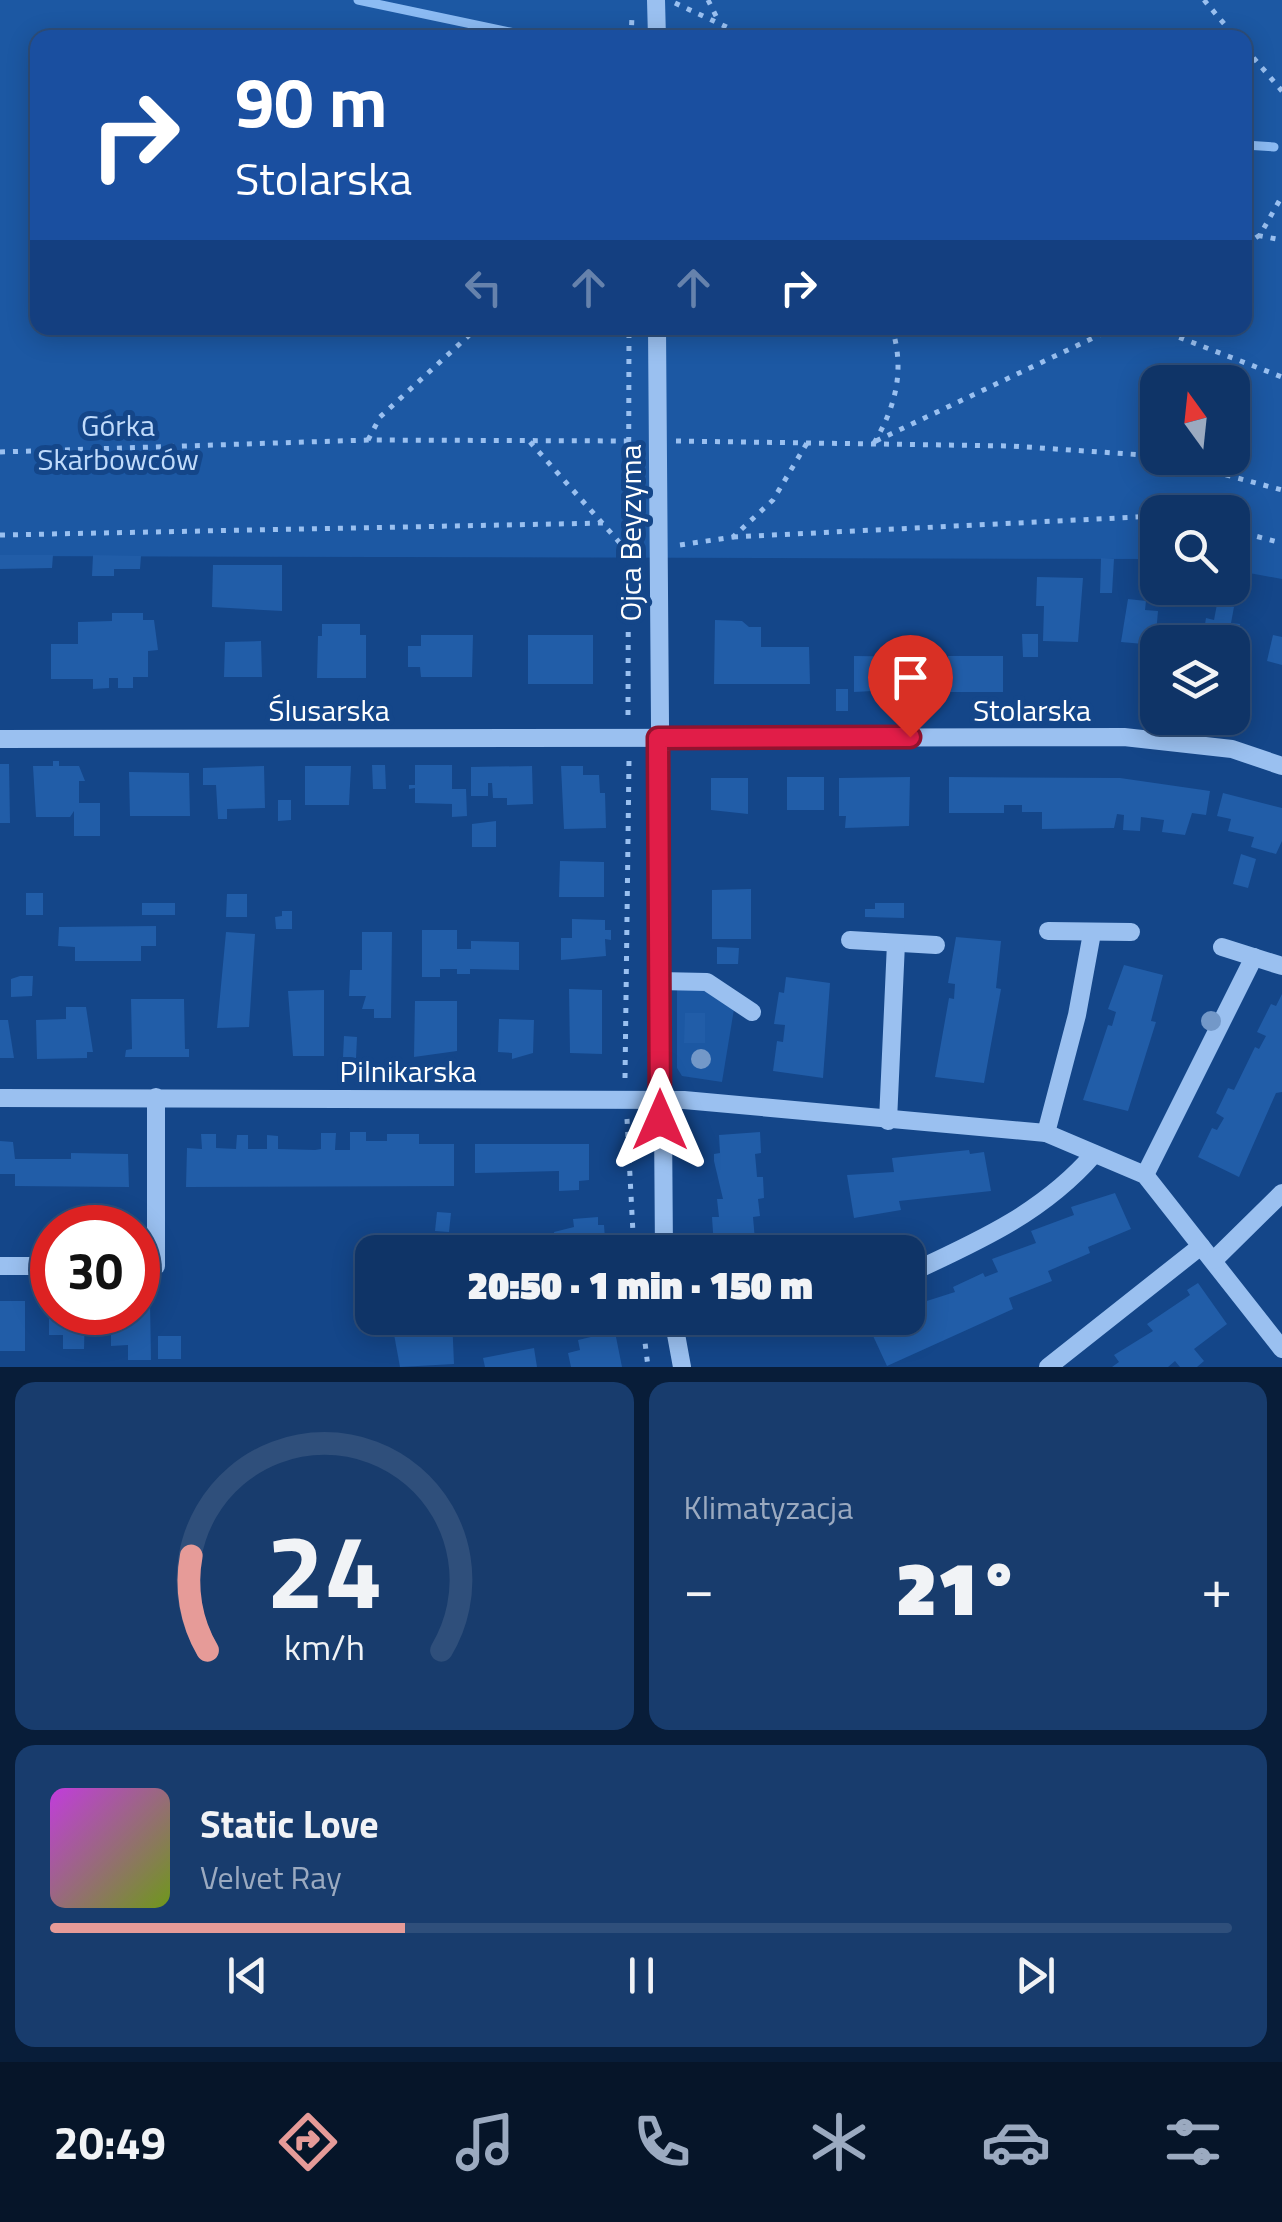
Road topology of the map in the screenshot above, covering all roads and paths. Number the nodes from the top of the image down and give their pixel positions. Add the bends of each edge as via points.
1 (632, 0) edge
2 (656, 0) edge
3 (668, 0) edge
4 (708, 0) edge
5 (1204, 0) edge
6 (720, 23) junction
7 (631, 30) edge
8 (658, 30) edge
9 (734, 30) edge
10 (1229, 30) edge
11 (1252, 56) edge
12 (1282, 91) edge
13 (1282, 196) edge
14 (1252, 234) edge
15 (1260, 235) junction
16 (1252, 240) edge
17 (1282, 240) edge
18 (469, 335) edge
19 (630, 335) edge
20 (657, 335) edge
21 (894, 335) edge
22 (1099, 335) edge
23 (1172, 335) edge
24 (1282, 377) edge
25 (368, 440) junction
26 (630, 441) junction
27 (657, 441) junction
28 (530, 442) junction
29 (808, 442) junction
30 (874, 443) junction
31 (0, 452) edge
32 (1140, 456) edge
33 (1227, 475) edge
34 (1282, 490) edge
35 (1140, 517) edge
36 (604, 523) junction
37 (0, 535) edge
38 (1250, 535) edge
39 (733, 537) junction
40 (1282, 543) edge
41 (657, 546) junction
42 (629, 552) junction
43 (629, 723) dead end
44 (658, 738) junction
45 (0, 739) edge
46 (630, 751) dead end
47 (1282, 766) edge
48 (1048, 931) dead end
49 (1092, 932) junction
50 (1131, 932) dead end
51 (850, 940) dead end
52 (896, 943) junction
53 (936, 946) dead end
54 (1222, 948) dead end
55 (1254, 958) junction
56 (1282, 966) edge
57 (659, 981) junction
58 (752, 1012) dead end
59 (625, 1088) dead end
60 (156, 1097) junction
61 (0, 1098) edge
62 (660, 1099) junction
63 (626, 1112) dead end
64 (888, 1121) junction
65 (1046, 1133) junction
66 (1094, 1154) junction
67 (1145, 1176) junction
68 (1282, 1193) edge
69 (156, 1205) edge
70 (633, 1235) edge
71 (664, 1235) edge
72 (1208, 1253) junction
73 (0, 1266) edge
74 (30, 1266) edge
75 (925, 1266) edge
76 (644, 1335) edge
77 (677, 1335) edge
78 (1282, 1348) edge
79 (648, 1367) edge
80 (682, 1367) edge
81 (1048, 1367) edge

1 - 7 path
2 - 8 street
3 - 6 path
4 - 6 path
5 - 10 path
6 - 9 path
11 - 12 path
13 - 15 path
14 - 15 path
15 - 16 path
15 - 17 path
18 - 25 path via 380,417
19 - 26 path
20 - 27 street, Ojca Beyzyma
21 - 30 path via 894,410
22 - 30 path
23 - 24 path
25 - 28 path
25 - 31 path
26 - 27 path
26 - 28 path
26 - 42 path
27 - 29 path
27 - 41 street, Ojca Beyzyma
28 - 36 path
29 - 30 path
29 - 39 path via 773,500
30 - 32 path
33 - 34 path
35 - 39 path
36 - 37 path
36 - 42 path
38 - 40 path
39 - 41 path
41 - 44 street, Ojca Beyzyma
42 - 43 path
44 - 45 street, Ślusarska
44 - 47 street, Stolarska via 1124,737 1232,749
44 - 57 street, Ojca Beyzyma
46 - 59 path
48 - 49 street
49 - 50 street
49 - 65 street
51 - 52 street
52 - 53 street
52 - 64 street
54 - 55 street
55 - 56 street
55 - 67 street
57 - 58 street via 707,982
57 - 62 street, Ojca Beyzyma
60 - 61 street, Pilnikarska
60 - 62 street, Pilnikarska
60 - 69 street
62 - 64 street, Pilnikarska
62 - 71 street, Ojca Beyzyma
63 - 70 path
64 - 65 street, Pilnikarska
65 - 66 street, Pilnikarska
66 - 67 street, Pilnikarska
66 - 75 street via 1035,1209
67 - 72 street
68 - 72 street
72 - 78 street
72 - 81 street
73 - 74 street
76 - 79 path
77 - 80 street

